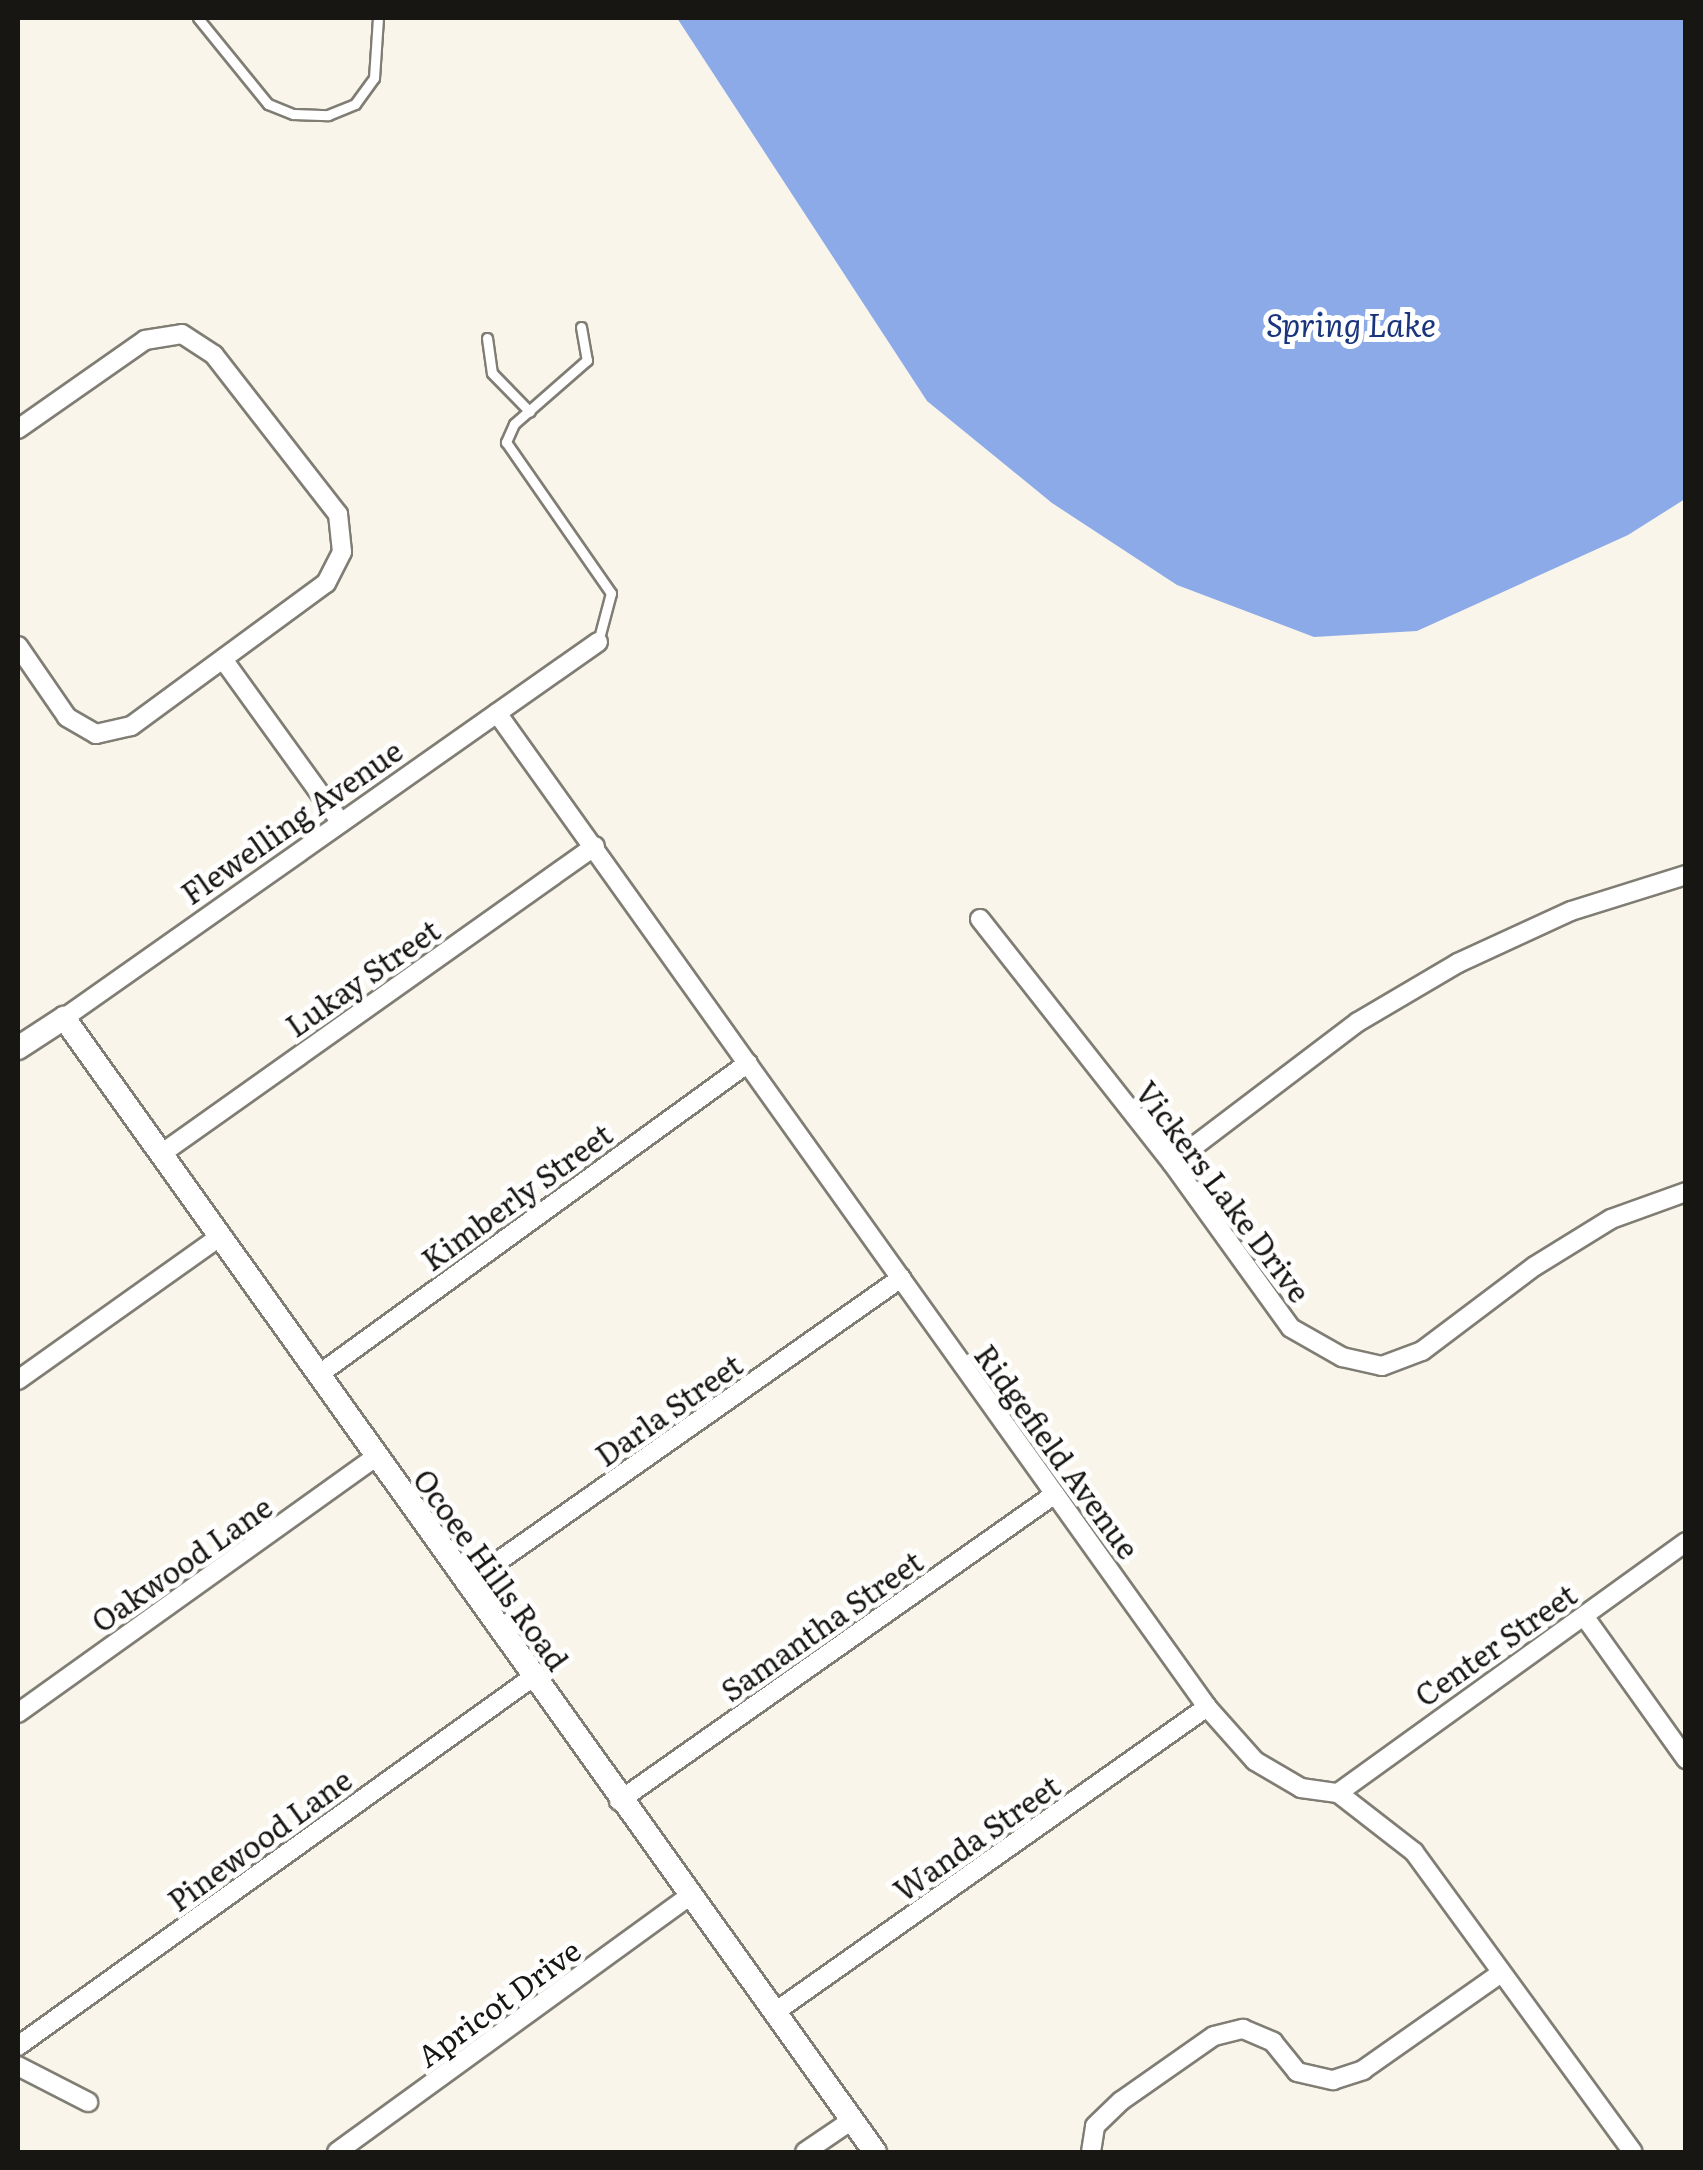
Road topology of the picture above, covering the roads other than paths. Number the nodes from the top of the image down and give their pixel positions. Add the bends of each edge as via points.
1 (198, 18) edge
2 (378, 18) edge
3 (581, 327) dead end
4 (487, 338) dead end
5 (530, 412) junction
6 (18, 429) edge
7 (598, 642) joint
8 (18, 646) edge
9 (226, 662) junction
10 (497, 713) junction
11 (341, 823) junction
12 (595, 846) junction
13 (1686, 874) edge
14 (980, 919) dead end
15 (64, 1018) junction
16 (18, 1048) edge
17 (748, 1063) junction
18 (161, 1154) junction
19 (1172, 1163) junction
20 (1686, 1192) edge
21 (220, 1236) junction
22 (901, 1278) junction
23 (318, 1375) junction
24 (18, 1380) edge
25 (376, 1458) junction
26 (1055, 1494) junction
27 (1686, 1542) edge
28 (466, 1584) junction
29 (1584, 1616) junction
30 (533, 1677) junction
31 (1208, 1707) junction
32 (18, 1712) edge
33 (1686, 1759) edge
34 (1338, 1793) junction
35 (619, 1801) junction
36 (690, 1896) junction
37 (1501, 1973) junction
38 (776, 2012) junction
39 (18, 2046) edge
40 (18, 2066) edge
41 (88, 2102) dead end
42 (852, 2120) junction
43 (338, 2152) edge
44 (805, 2152) edge
45 (875, 2152) edge
46 (1092, 2152) edge
47 (1632, 2152) edge

1 - 2 lane via 268,104 293,114 328,115 354,104 374,78
3 - 5 lane via 587,360
4 - 5 lane via 498,384
5 - 7 lane via 506,442 611,593
6 - 9 street via 145,340 182,334 214,356 338,514 342,552 326,583
7 - 10 street, Flewelling Avenue
8 - 9 street via 67,717 96,734 132,726
9 - 11 street
10 - 11 street, Flewelling Avenue
10 - 12 street, Ridgefield Avenue
11 - 15 street, Flewelling Avenue
12 - 17 street, Ridgefield Avenue
12 - 18 street, Lukay Street
13 - 19 street via 1571,910 1458,962 1358,1022
14 - 19 street, Vickers Lake Drive
15 - 16 street, Flewelling Avenue
15 - 18 street, Ocoee Hills Road
17 - 22 street, Ridgefield Avenue
17 - 23 street, Kimberly Street
18 - 21 street, Ocoee Hills Road
19 - 20 street, Vickers Lake Drive via 1291,1328 1342,1357 1382,1366 1422,1352 1535,1266 1611,1219
21 - 23 street, Ocoee Hills Road
21 - 24 street
22 - 26 street, Ridgefield Avenue
22 - 28 street, Darla Street
23 - 25 street, Ocoee Hills Road
25 - 28 street, Ocoee Hills Road
25 - 32 street, Oakwood Lane
26 - 31 street, Ridgefield Avenue
26 - 35 street, Samantha Street
27 - 29 street, Center Street
28 - 30 street, Ocoee Hills Road
29 - 33 street
29 - 34 street, Center Street
30 - 35 street, Ocoee Hills Road
30 - 39 street, Pinewood Lane
31 - 34 street, Ridgefield Avenue via 1256,1761 1286,1781
31 - 38 street, Wanda Street
34 - 37 street, Ridgefield Avenue via 1414,1852
35 - 36 street, Ocoee Hills Road
36 - 38 street, Ocoee Hills Road
36 - 43 street, Apricot Drive
37 - 46 street via 1363,2070 1334,2080 1297,2072 1273,2042 1244,2029 1214,2036 1121,2101 1095,2126
37 - 47 street, Ridgefield Avenue
38 - 42 street, Ocoee Hills Road
40 - 41 street
42 - 44 street
42 - 45 street, Ocoee Hills Road

